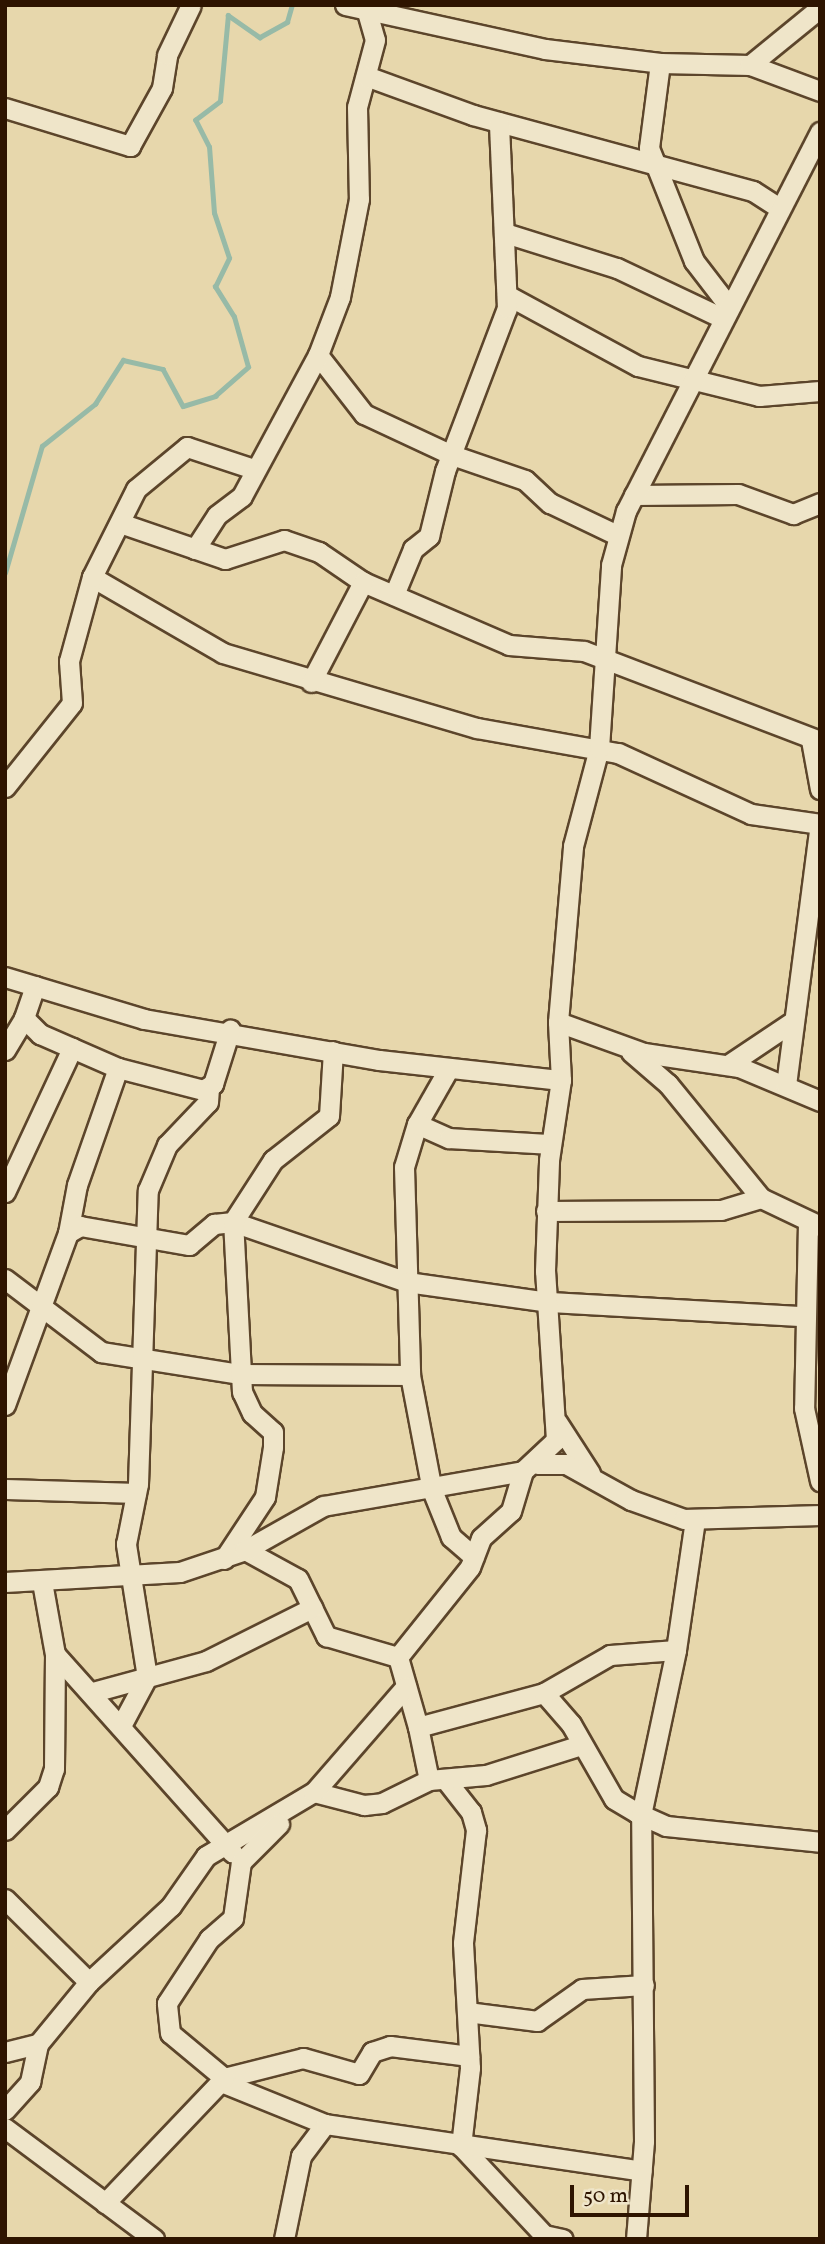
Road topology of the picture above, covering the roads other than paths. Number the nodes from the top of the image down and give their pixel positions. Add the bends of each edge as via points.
1 (191, 5) edge
2 (345, 5) edge
3 (820, 8) edge
4 (369, 11) edge
5 (660, 63) junction
6 (750, 65) junction
7 (366, 76) junction
8 (820, 91) edge
9 (5, 108) edge
10 (499, 122) junction
11 (820, 132) edge
12 (657, 166) junction
13 (778, 206) junction
14 (505, 233) junction
15 (507, 295) junction
16 (724, 311) junction
17 (318, 355) junction
18 (691, 381) junction
19 (820, 391) edge
20 (452, 455) junction
21 (254, 469) junction
22 (634, 495) junction
23 (820, 503) edge
24 (120, 523) junction
25 (617, 535) junction
26 (195, 549) junction
27 (92, 577) junction
28 (363, 582) junction
29 (394, 595) junction
30 (601, 657) junction
31 (310, 682) junction
32 (815, 740) edge
33 (599, 748) junction
34 (5, 787) edge
35 (820, 789) edge
36 (820, 824) edge
37 (5, 977) edge
38 (35, 986) junction
39 (24, 1017) junction
40 (792, 1022) junction
41 (558, 1023) junction
42 (230, 1030) junction
43 (72, 1048) junction
44 (5, 1049) edge
45 (628, 1049) junction
46 (333, 1051) junction
47 (728, 1065) junction
48 (118, 1068) junction
49 (449, 1068) junction
50 (561, 1080) junction
51 (786, 1085) junction
52 (209, 1088) junction
53 (820, 1101) edge
54 (417, 1124) junction
55 (551, 1144) junction
56 (10, 1163) edge
57 (5, 1192) edge
58 (761, 1198) junction
59 (546, 1211) junction
60 (233, 1222) junction
61 (814, 1225) edge
62 (68, 1233) junction
63 (149, 1234) junction
64 (5, 1279) edge
65 (407, 1282) junction
66 (550, 1302) junction
67 (40, 1307) junction
68 (804, 1316) junction
69 (143, 1358) junction
70 (240, 1374) junction
71 (410, 1375) junction
72 (5, 1405) edge
73 (557, 1422) junction
74 (530, 1468) junction
75 (590, 1473) junction
76 (820, 1481) edge
77 (5, 1489) edge
78 (432, 1490) junction
79 (136, 1493) junction
80 (820, 1515) edge
81 (695, 1520) junction
82 (246, 1550) junction
83 (474, 1557) junction
84 (224, 1559) junction
85 (128, 1579) junction
86 (5, 1582) edge
87 (42, 1583) junction
88 (312, 1608) junction
89 (676, 1650) junction
90 (55, 1654) junction
91 (398, 1657) junction
92 (147, 1677) junction
93 (406, 1686) junction
94 (93, 1692) junction
95 (544, 1693) junction
96 (123, 1722) junction
97 (418, 1727) junction
98 (581, 1745) junction
99 (437, 1780) junction
100 (314, 1792) junction
101 (292, 1807) junction
102 (641, 1815) junction
103 (8, 1821) edge
104 (820, 1842) edge
105 (223, 1843) junction
106 (241, 1862) junction
107 (5, 1899) edge
108 (89, 1982) junction
109 (644, 1986) junction
110 (467, 2012) junction
111 (38, 2044) junction
112 (5, 2052) edge
113 (469, 2056) junction
114 (223, 2080) junction
115 (5, 2110) edge
116 (325, 2124) junction
117 (5, 2128) edge
118 (461, 2146) junction
119 (642, 2171) junction
120 (105, 2203) junction
121 (154, 2239) edge
122 (284, 2239) edge
123 (563, 2239) edge
124 (636, 2239) edge

1 - 9 street via 167,55 162,88 130,146
2 - 4 street
3 - 6 street
4 - 5 street
4 - 7 street via 375,40
5 - 6 street
5 - 12 street via 647,131
6 - 8 street
7 - 10 street
7 - 17 street via 357,107 359,199 340,297
10 - 12 street
10 - 14 street
11 - 13 street
12 - 13 street via 753,191
12 - 16 street via 694,261
13 - 16 street
14 - 15 street
14 - 16 street via 617,268
15 - 18 street via 638,366
15 - 20 street
16 - 18 street
17 - 20 street via 364,414
17 - 21 street
18 - 19 street via 759,396
18 - 22 street
20 - 25 street via 525,480 550,503
20 - 29 street via 429,536 413,549
21 - 24 street via 187,447 136,489
21 - 26 street via 242,496 218,515
22 - 23 street via 738,494 793,514
22 - 25 street
24 - 26 street
24 - 27 street
25 - 30 street
26 - 28 street via 225,559 284,540 319,552
27 - 31 street via 223,653
27 - 34 street via 69,661 72,703
28 - 29 street
28 - 31 street
29 - 30 street via 526,651
30 - 32 street via 678,690 740,706
30 - 33 street
31 - 33 street via 532,741
32 - 35 street
33 - 36 street via 671,773 751,814
33 - 41 street via 573,846
36 - 40 street
37 - 38 street
38 - 39 street
38 - 42 street via 144,1019
39 - 43 street via 26,1026
39 - 44 street
40 - 47 street
40 - 51 street
41 - 45 street
41 - 50 street
42 - 46 street
42 - 52 street
43 - 48 street
43 - 56 street via 33,1140
45 - 47 street
45 - 58 street via 668,1084
46 - 49 street
46 - 60 street via 329,1116 274,1160
47 - 51 street
48 - 52 street
48 - 62 street via 76,1185
49 - 50 street
49 - 54 street
50 - 55 street
51 - 53 street
52 - 63 street via 208,1102 167,1145 155,1168
54 - 55 street via 449,1138
54 - 65 street via 404,1167
55 - 59 street
56 - 57 street
58 - 59 street via 710,1211
58 - 61 street
59 - 66 street
60 - 63 street via 214,1224 189,1245
60 - 65 street
60 - 70 street
61 - 68 street
62 - 63 street via 80,1226
62 - 67 street
63 - 69 street
64 - 67 street
65 - 66 street
65 - 71 street
66 - 68 street
66 - 73 street
67 - 69 street via 91,1350
67 - 72 street
68 - 76 street via 804,1408
69 - 70 street
69 - 79 street
70 - 71 street
70 - 84 street via 246,1404 273,1432 272,1477
71 - 78 street
73 - 74 street via 556,1440
73 - 75 street
74 - 75 street via 566,1464
74 - 78 street
74 - 83 street via 511,1511 481,1538
75 - 81 street via 631,1500
77 - 79 street
78 - 82 street via 323,1506
78 - 83 street via 451,1537
79 - 85 street
80 - 81 street
81 - 89 street
82 - 84 street
82 - 88 street via 298,1579
83 - 91 street
84 - 85 street
85 - 87 street
85 - 92 street
86 - 87 street
87 - 90 street
88 - 91 street via 326,1636
88 - 92 street via 206,1661
89 - 95 street via 610,1656
89 - 102 street
90 - 94 street
90 - 103 street via 54,1769 48,1787
91 - 93 street
92 - 94 street
92 - 96 street
93 - 97 street
93 - 100 street
94 - 96 street
95 - 97 street
95 - 98 street
96 - 105 street
97 - 99 street
98 - 99 street via 486,1775
98 - 102 street via 614,1799
99 - 100 street via 364,1805
99 - 110 street via 471,1812 476,1830 463,1943
100 - 101 street
101 - 105 street
101 - 106 street
102 - 104 street via 666,1826
102 - 109 street
105 - 106 street
105 - 108 street via 158,1920
106 - 114 street via 233,1918 209,1939 167,2003 170,2033
107 - 108 street
108 - 111 street
109 - 110 street via 582,1989 566,1996 550,2018 537,2021
109 - 119 street
110 - 113 street
111 - 112 street
111 - 115 street via 30,2082
113 - 114 street via 390,2046 372,2052 359,2074 303,2058
113 - 118 street
114 - 116 street
114 - 120 street
116 - 118 street
116 - 122 street via 301,2156
117 - 120 street
118 - 119 street
118 - 123 street via 544,2235
119 - 124 street
120 - 121 street

